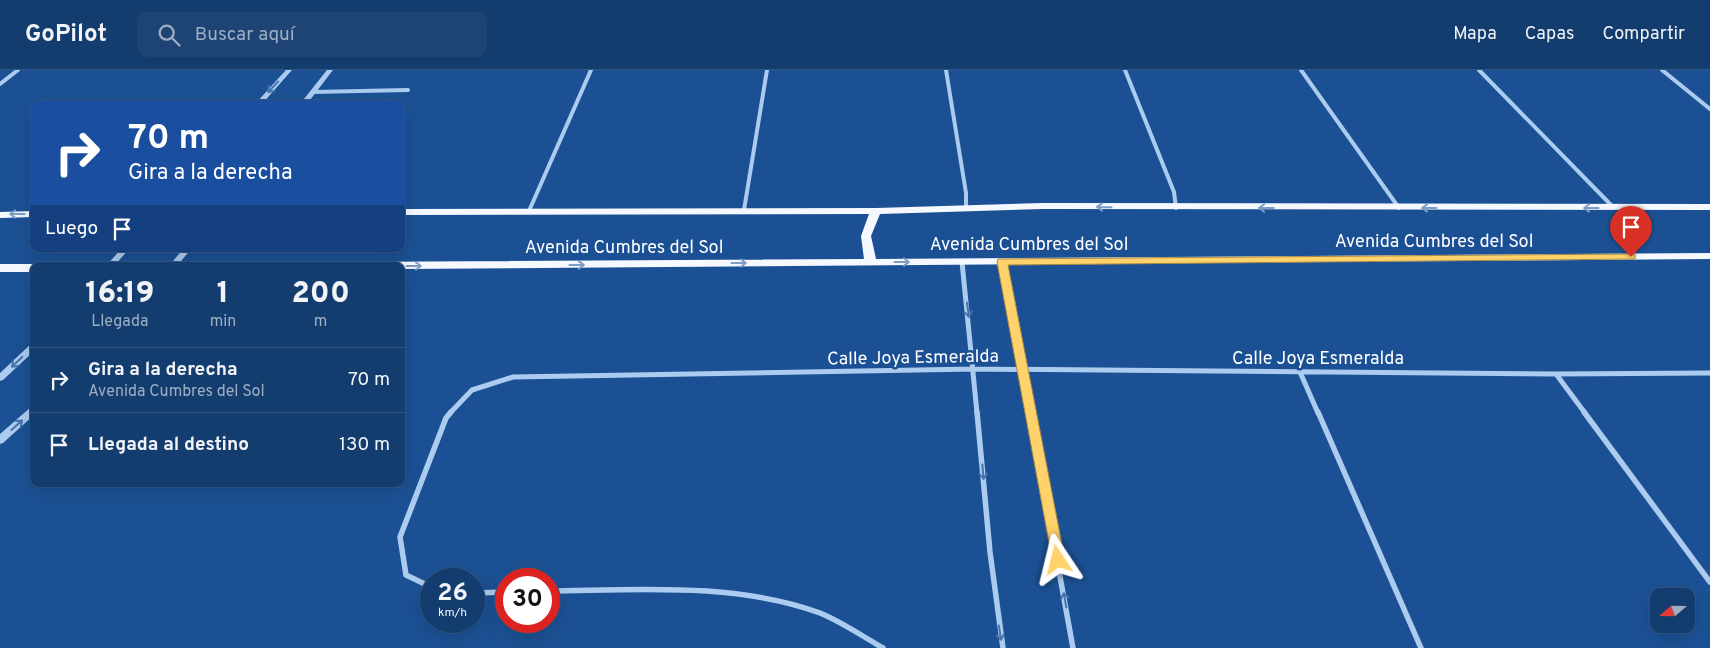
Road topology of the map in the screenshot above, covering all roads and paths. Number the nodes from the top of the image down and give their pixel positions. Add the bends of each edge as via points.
1 (18, 70) edge
2 (289, 70) edge
3 (330, 70) edge
4 (591, 70) edge
5 (767, 70) edge
6 (946, 70) edge
7 (1125, 70) edge
8 (1301, 70) edge
9 (1479, 70) edge
10 (1662, 70) edge
11 (0, 84) edge
12 (408, 90) dead end
13 (313, 92) junction
14 (262, 100) edge
15 (306, 100) edge
16 (1710, 109) edge
17 (966, 207) junction
18 (1710, 207) edge
19 (1176, 208) junction
20 (1400, 208) junction
21 (1613, 208) junction
22 (744, 210) junction
23 (529, 211) junction
24 (876, 211) junction
25 (405, 212) edge
26 (30, 214) edge
27 (0, 215) edge
28 (122, 252) edge
29 (184, 252) edge
30 (1710, 256) edge
31 (114, 262) edge
32 (176, 262) edge
33 (871, 262) junction
34 (962, 262) junction
35 (1002, 262) junction
36 (405, 266) edge
37 (0, 268) edge
38 (30, 268) edge
39 (30, 350) edge
40 (974, 369) junction
41 (1023, 370) junction
42 (1300, 372) junction
43 (1710, 373) edge
44 (1556, 374) junction
45 (0, 378) edge
46 (30, 413) edge
47 (0, 440) edge
48 (420, 582) edge
49 (1710, 582) edge
50 (560, 591) edge
51 (883, 648) edge
52 (1003, 648) edge
53 (1073, 648) edge
54 (1421, 648) edge

1 - 11 street
2 -> 14 street
3 - 13 street
4 - 23 street
5 - 22 street
6 - 17 street
7 - 19 street via 1174,192
8 - 20 street
9 - 21 street
10 - 16 street
12 - 13 street
13 - 15 street
19 -> 17 main road, Avenida Cumbres del Sol
17 - 24 main road, Avenida Cumbres del Sol
18 - 21 main road, Avenida Cumbres del Sol
20 -> 19 main road, Avenida Cumbres del Sol
21 -> 20 main road, Avenida Cumbres del Sol
22 - 23 main road, Avenida Cumbres del Sol
22 - 24 main road, Avenida Cumbres del Sol
23 - 25 main road, Avenida Cumbres del Sol
24 - 33 main road via 865,233
26 -> 27 main road
28 - 31 street
29 - 32 street
30 - 35 main road, Avenida Cumbres del Sol
33 -> 34 main road, Avenida Cumbres del Sol
36 -> 33 main road, Avenida Cumbres del Sol
34 - 35 main road, Avenida Cumbres del Sol
34 -> 40 street
35 - 41 street
37 - 38 main road
39 -> 45 street
40 - 41 street, Calle Joya Esmeralda
40 - 48 street, Calle Joya Esmeralda via 513,377 472,390 446,418 400,537 406,575
40 -> 52 street via 993,591
41 - 42 street, Calle Joya Esmeralda
53 -> 41 street
42 - 44 street, Calle Joya Esmeralda
42 - 54 street
43 - 44 street, Calle Joya Esmeralda
44 - 49 street
47 -> 46 street
50 - 51 street via 676,590 763,598 815,611

